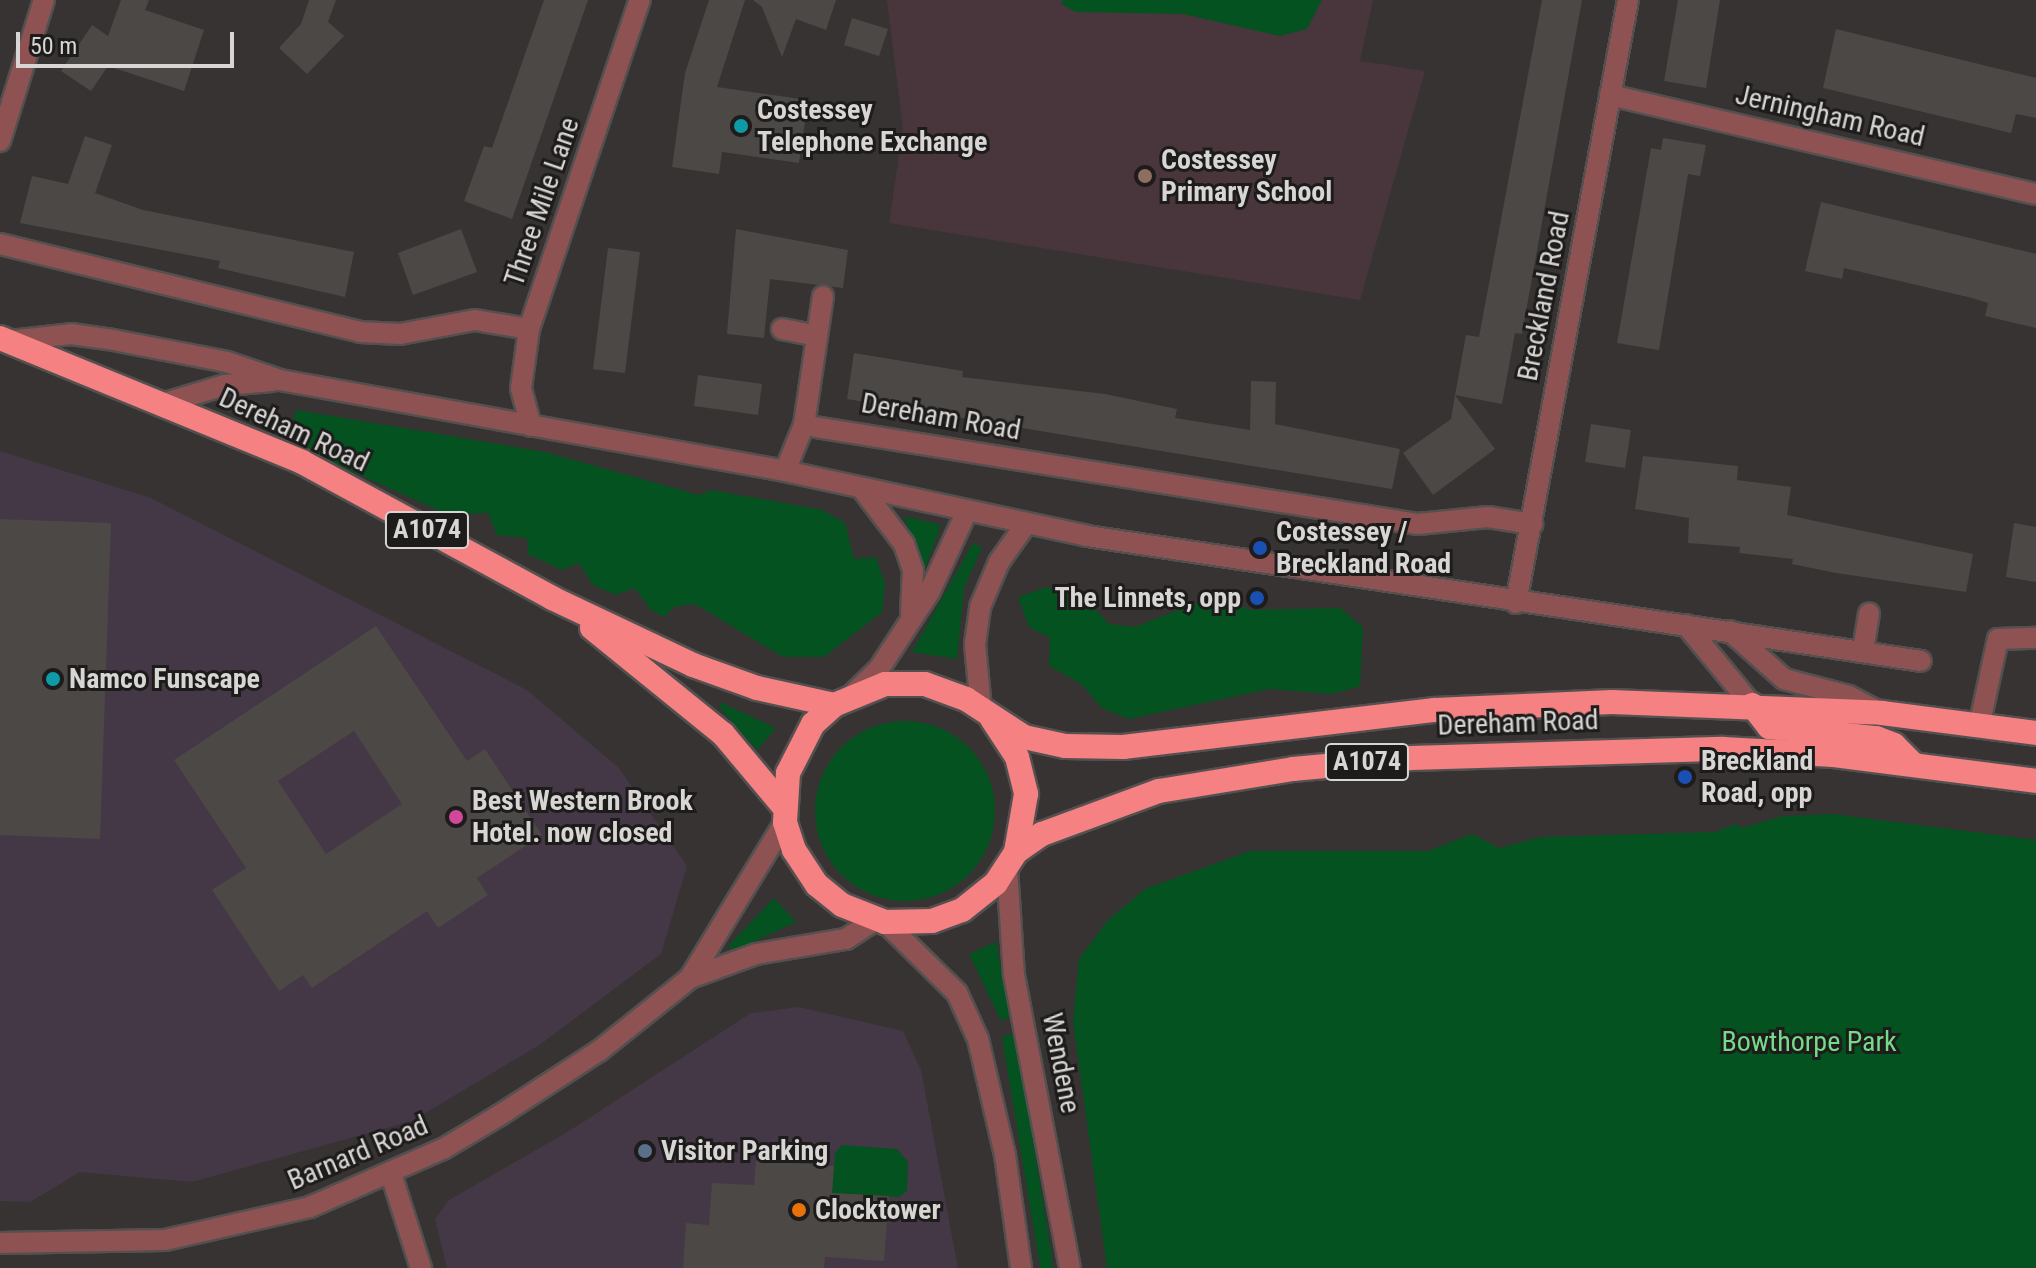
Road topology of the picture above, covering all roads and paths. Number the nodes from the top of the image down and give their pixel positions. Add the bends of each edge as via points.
1 (44, 0) edge
2 (640, 0) edge
3 (1628, 0) edge
4 (1610, 95) junction
5 (0, 141) edge
6 (2036, 194) edge
7 (0, 244) edge
8 (823, 296) dead end
9 (529, 329) junction
10 (782, 329) dead end
11 (814, 335) junction
12 (5, 340) edge
13 (280, 380) junction
14 (165, 403) junction
15 (531, 426) junction
16 (815, 427) dead end
17 (785, 471) junction
18 (863, 490) junction
19 (967, 511) junction
20 (1026, 524) junction
21 (1532, 524) junction
22 (552, 598) junction
23 (1516, 603) junction
24 (1869, 613) dead end
25 (911, 620) junction
26 (1686, 625) junction
27 (1730, 631) junction
28 (2036, 638) edge
29 (1863, 651) junction
30 (1921, 661) dead end
31 (844, 700) junction
32 (1752, 705) junction
33 (1882, 713) junction
34 (987, 714) junction
35 (1980, 722) junction
36 (2036, 733) edge
37 (1912, 763) junction
38 (2036, 781) edge
39 (785, 814) junction
40 (1012, 860) junction
41 (880, 922) junction
42 (690, 978) junction
43 (391, 1174) junction
44 (0, 1243) edge
45 (421, 1268) edge
46 (1021, 1268) edge
47 (1070, 1268) edge

1 - 5 street
2 - 9 street, Three Mile Lane
3 - 4 street, Breckland Road
4 - 6 street, Jerningham Road
4 - 21 street, Breckland Road
7 - 9 street via 360,332 400,334 475,320
8 - 11 street
9 - 15 street, Three Mile Lane via 521,388
10 - 11 street
11 - 17 street via 804,425
12 - 13 street via 71,334 108,339 227,362
12 - 14 highway, Dereham Road / A1074
13 - 14 street via 225,385
13 - 15 street
14 - 22 highway, Dereham Road / A1074 via 302,462
15 - 17 street
16 - 21 street, Dereham Road via 1418,524 1488,517
17 - 18 street
18 - 19 street
18 - 25 street via 904,544 913,570
19 - 20 street
19 - 25 street via 944,566
20 - 23 street
20 - 34 street via 999,562 980,607 975,644
21 - 23 street, Breckland Road
22 - 31 highway, Dereham Road / A1074 via 693,665 757,688
22 - 39 highway, Dereham Road / A1074 via 689,703 750,763
23 - 26 street
24 - 29 street
25 - 31 street via 879,669
26 - 27 street
26 - 32 street
27 - 29 street
27 - 33 street, Dereham Road via 1784,679 1849,696
28 - 35 street via 1998,639
29 - 30 street
31 - 34 highway, Dereham Road via 885,684 925,684
31 - 39 highway via 798,746 788,773
32 - 33 highway, Dereham Road / A1074
32 - 34 highway, Dereham Road / A1074 via 1612,702 1435,710 1123,747 1065,746 1024,737
32 - 37 highway, A1074 via 1769,727 1876,738 1894,745
33 - 35 highway, Dereham Road / A1074
34 - 40 highway via 1017,757 1026,794
35 - 36 highway, Dereham Road / A1074
37 - 38 highway, Dereham Road / A1074
37 - 40 highway, Dereham Road / A1074 via 1723,749 1608,749 1293,769 1159,791 1055,828
39 - 41 highway, Dereham Road via 794,850 817,885 842,905
39 - 42 street, Barnard Road
40 - 41 highway, Dereham Road via 962,910 932,921
40 - 47 street, Wendene via 1012,961
41 - 42 street, Barnard Road via 846,939 756,954
41 - 46 street via 957,993 978,1039 1005,1155
42 - 43 street, Barnard Road via 599,1051 466,1135
43 - 44 street, Barnard Road via 310,1207 203,1234 109,1243
43 - 45 street

